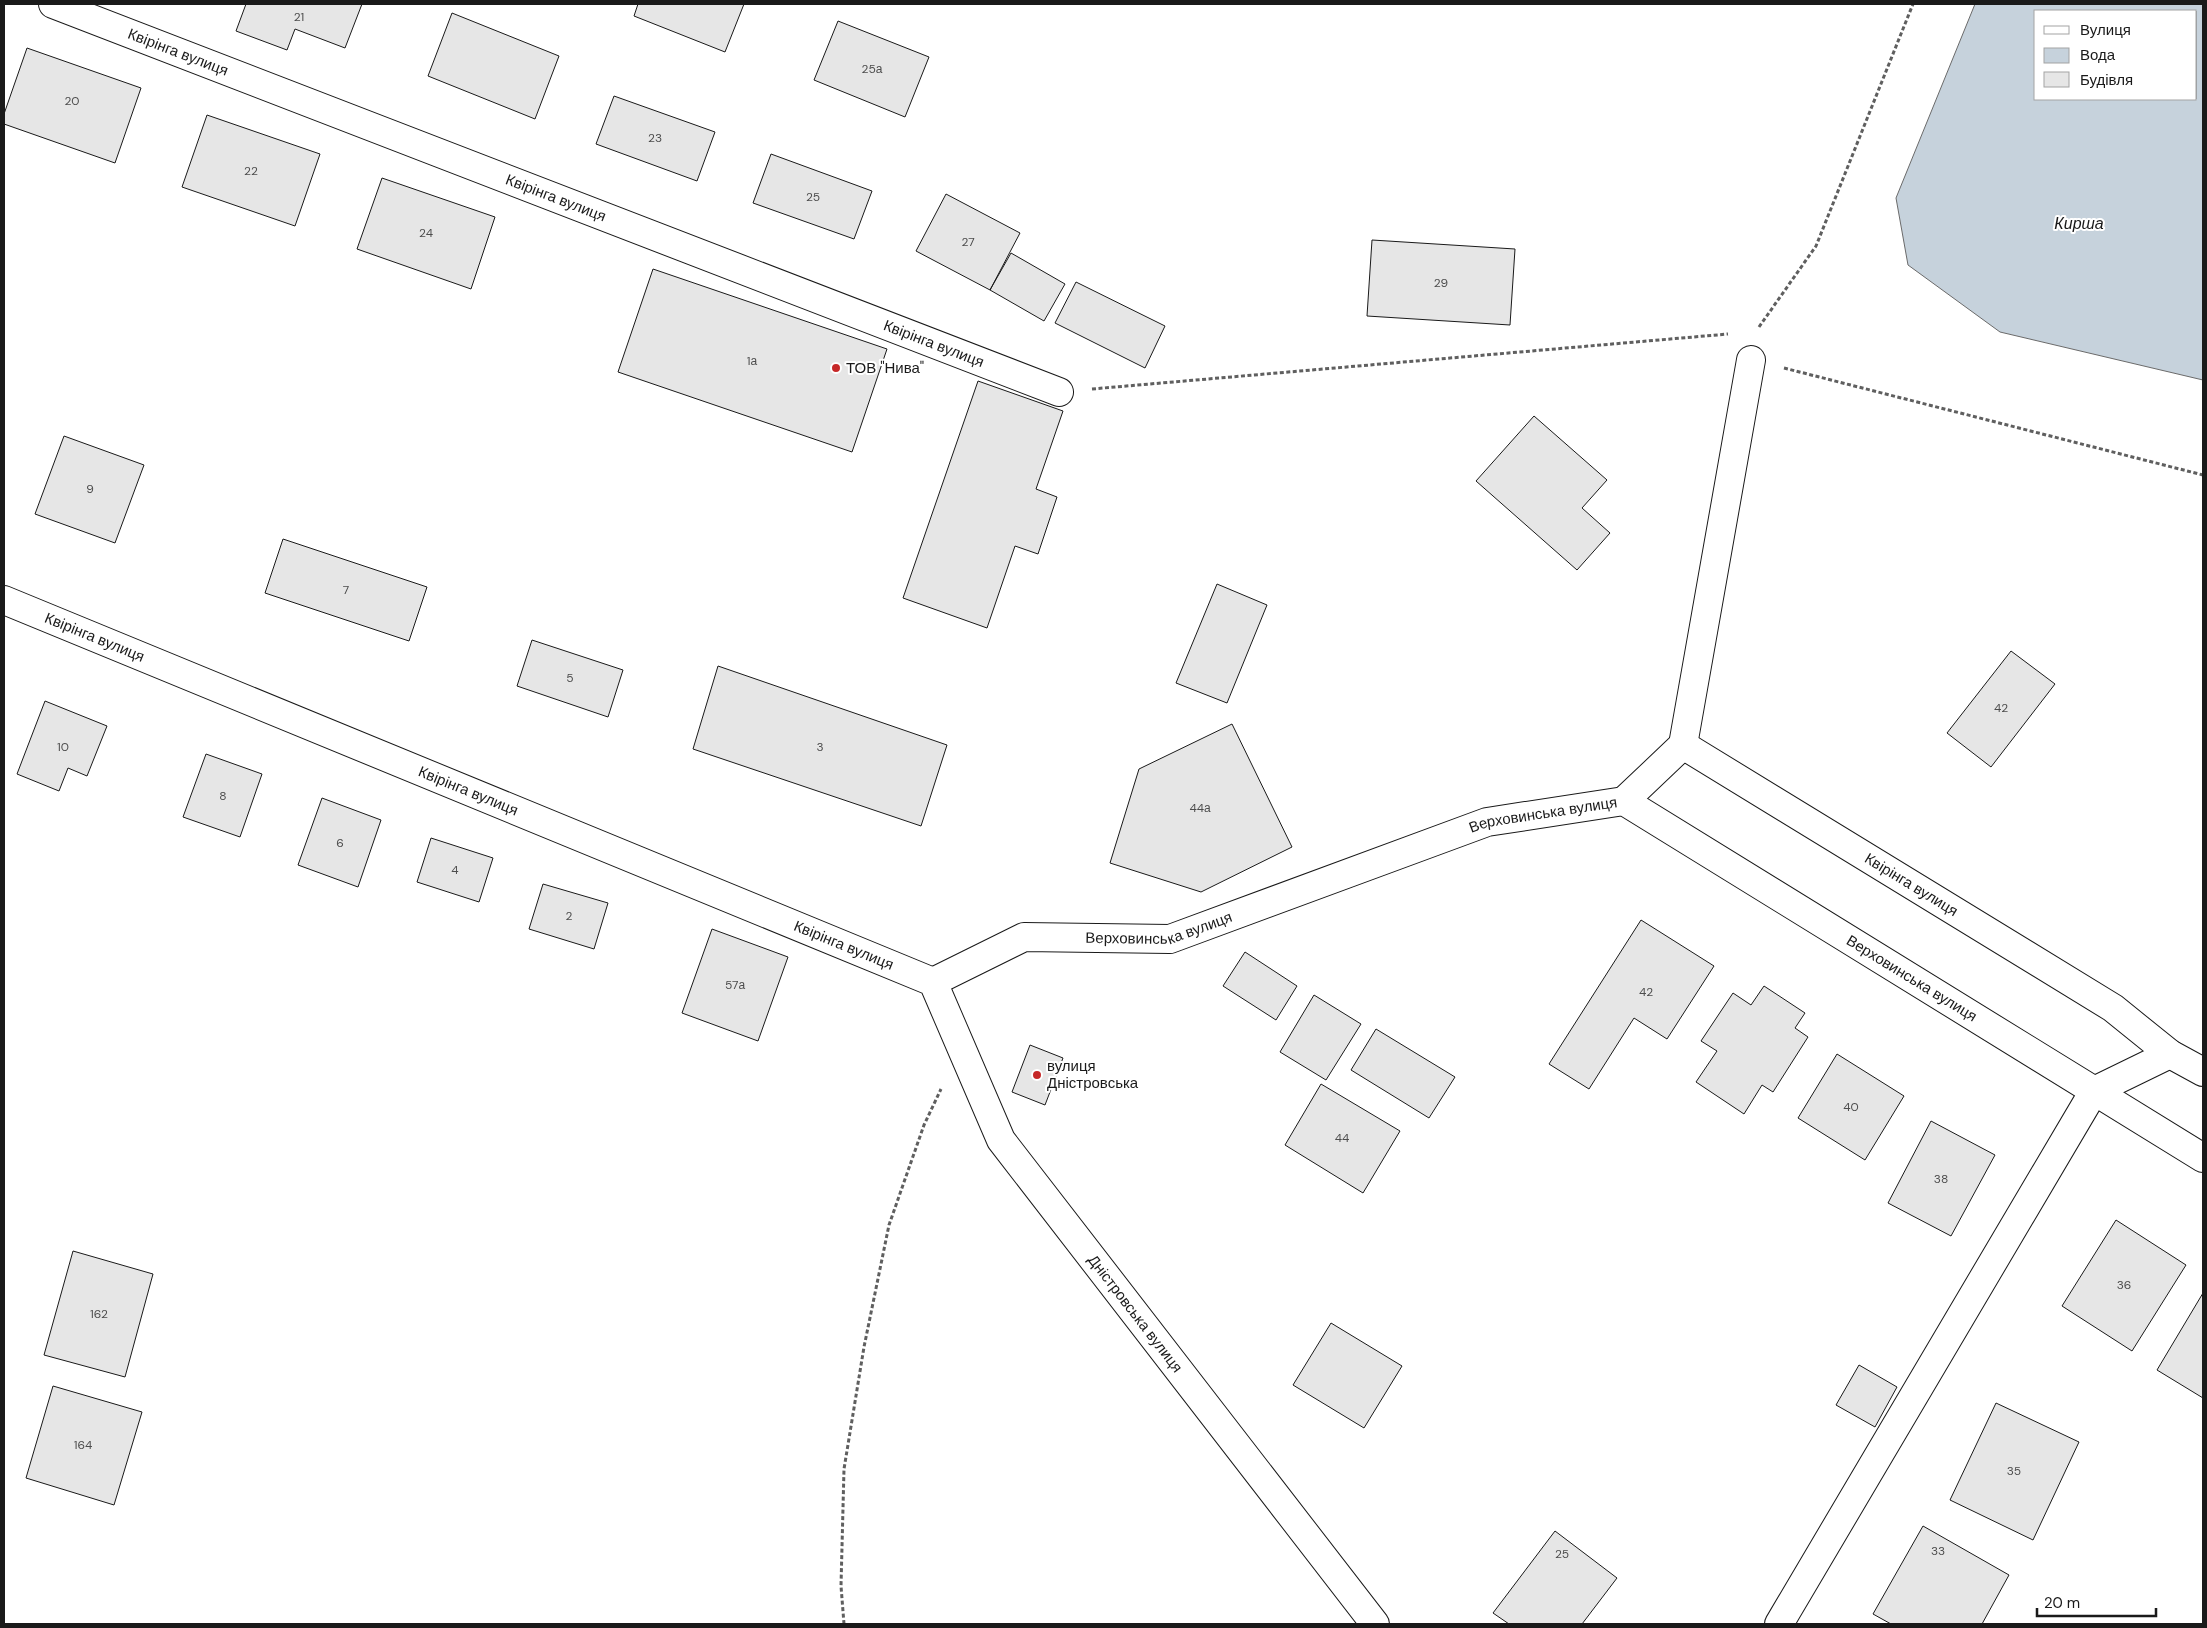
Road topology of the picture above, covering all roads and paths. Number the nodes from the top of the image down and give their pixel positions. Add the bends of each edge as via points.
1 (52, 4) edge
2 (1913, 4) edge
3 (1756, 331) junction
4 (1751, 360) junction
5 (1058, 392) joint
6 (2203, 475) edge
7 (4, 600) edge
8 (1683, 745) junction
9 (1624, 801) junction
10 (933, 982) junction
11 (961, 1048) junction
12 (2170, 1054) junction
13 (2203, 1072) edge
14 (2094, 1091) junction
15 (2203, 1158) edge
16 (844, 1624) edge
17 (1375, 1624) edge
18 (1779, 1624) edge

1 - 5 street, Квірінга вулиця
2 - 3 path via 1816,246
3 - 4 path
3 - 5 path
4 - 6 path
4 - 8 street
7 - 10 street, Квірінга вулиця
8 - 9 street
8 - 12 street, Квірінга вулиця via 2113,1008
9 - 10 street, Верховинська вулиця via 1486,822 1170,938 1024,937
9 - 14 street, Верховинська вулиця
10 - 11 street, Дністровська вулиця
11 - 16 path via 924,1126 889,1225 866,1337 844,1469 841,1586
11 - 17 street, Дністровська вулиця via 1002,1140
12 - 13 street, Квірінга вулиця
12 - 14 street
14 - 15 street, Верховинська вулиця
14 - 18 street

